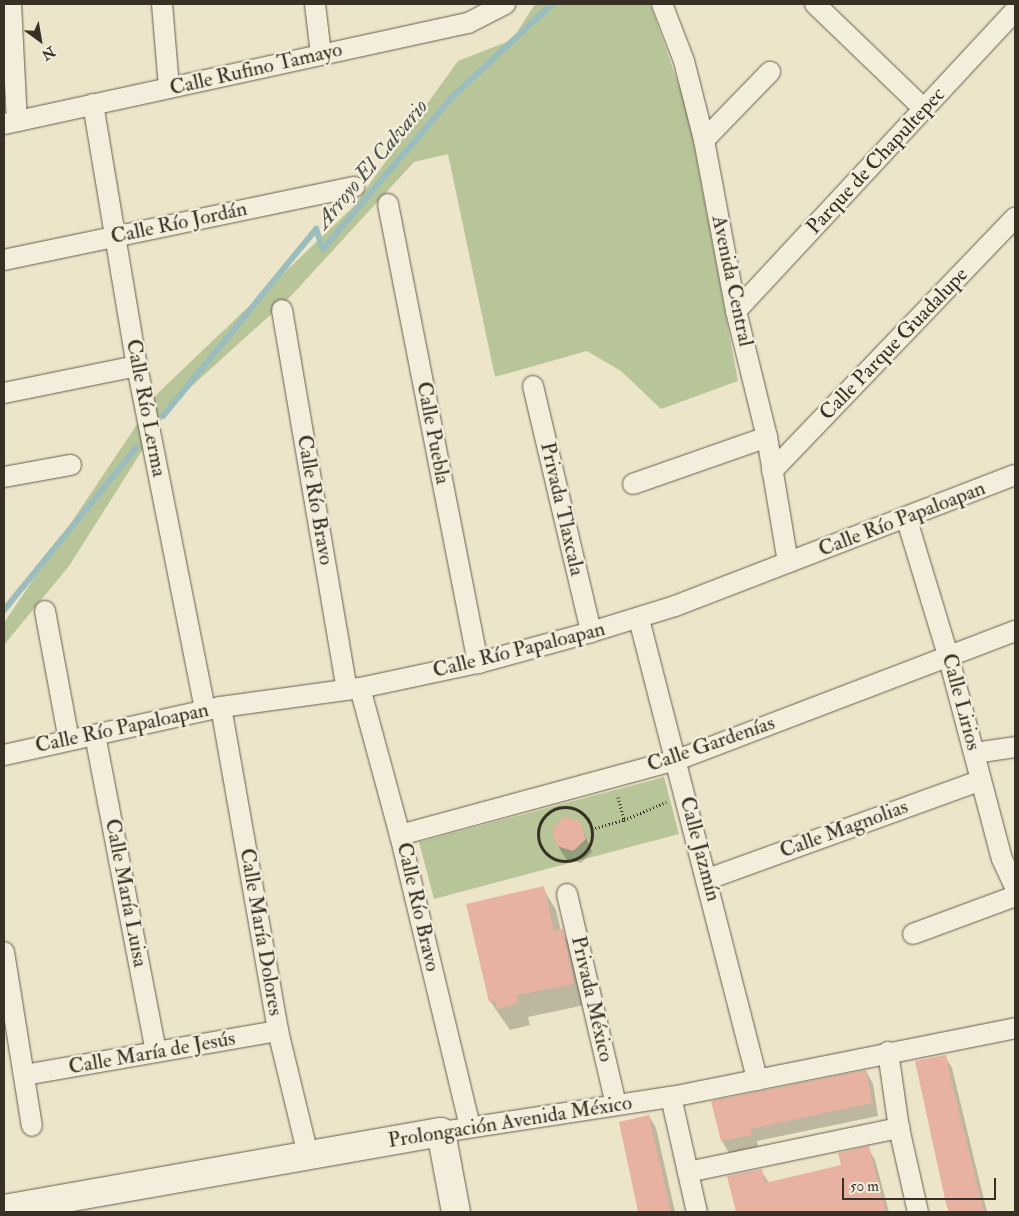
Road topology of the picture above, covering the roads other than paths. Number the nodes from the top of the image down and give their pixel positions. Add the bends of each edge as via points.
1 (11, 4) edge
2 (162, 4) edge
3 (315, 4) edge
4 (505, 4) edge
5 (662, 4) edge
6 (826, 7) edge
7 (481, 9) edge
8 (1015, 11) edge
9 (321, 54) junction
10 (770, 72) dead end
11 (169, 88) junction
12 (93, 104) junction
13 (924, 109) junction
14 (10, 122) edge
15 (704, 140) junction
16 (354, 187) dead end
17 (388, 204) dead end
18 (1015, 218) edge
19 (116, 236) junction
20 (4, 260) edge
21 (282, 310) dead end
22 (736, 311) junction
23 (137, 366) junction
24 (533, 386) dead end
25 (4, 393) edge
26 (767, 437) junction
27 (71, 464) dead end
28 (772, 471) junction
29 (1015, 475) edge
30 (4, 476) edge
31 (632, 484) dead end
32 (906, 518) junction
33 (788, 562) junction
34 (45, 611) dead end
35 (639, 619) junction
36 (1015, 631) edge
37 (591, 632) junction
38 (948, 655) junction
39 (478, 663) junction
40 (354, 689) junction
41 (213, 708) junction
42 (95, 735) junction
43 (69, 740) junction
44 (1015, 747) edge
45 (975, 753) junction
46 (4, 755) edge
47 (677, 760) junction
48 (981, 780) junction
49 (400, 835) junction
50 (708, 879) junction
51 (1015, 887) edge
52 (567, 894) dead end
53 (1015, 896) edge
54 (913, 934) dead end
55 (4, 952) edge
56 (1015, 1028) edge
57 (278, 1031) junction
58 (156, 1051) junction
59 (888, 1052) junction
60 (25, 1076) junction
61 (757, 1080) junction
62 (616, 1104) junction
63 (673, 1104) junction
64 (32, 1126) dead end
65 (470, 1127) junction
66 (899, 1128) junction
67 (442, 1132) junction
68 (308, 1155) junction
69 (688, 1172) junction
70 (4, 1209) edge
71 (456, 1212) edge
72 (698, 1212) edge
73 (918, 1212) edge

1 - 14 street
2 - 11 street
3 - 9 street
4 - 7 street, Calle Rufino Tamayo
5 - 15 street, Avenida Central via 684,61
6 - 13 street
7 - 9 street, Calle Rufino Tamayo via 468,23
8 - 13 street, Parque de Chapultepec
9 - 11 street, Calle Rufino Tamayo
10 - 15 street
11 - 12 street, Calle Rufino Tamayo
12 - 14 street, Calle Rufino Tamayo
12 - 19 street, Calle Río Lerma
13 - 22 street, Parque de Chapultepec
15 - 22 street, Avenida Central
16 - 19 street, Calle Río Jordán
17 - 39 street, Calle Puebla
18 - 28 street, Calle Parque Guadalupe
19 - 20 street, Calle Río Jordán
19 - 23 street, Calle Río Lerma
21 - 40 street, Calle Río Bravo
22 - 26 street, Avenida Central
23 - 25 street
23 - 41 street, Calle Río Lerma
24 - 37 street, Privada Tlaxcala
26 - 28 street, Avenida Central
26 - 31 street
27 - 30 street
28 - 33 street, Avenida Central
29 - 32 street, Calle Río Papaloapan
32 - 33 street, Calle Río Papaloapan
32 - 38 street, Calle Lirios
33 - 35 street, Calle Río Papaloapan
34 - 43 street
35 - 37 street, Calle Río Papaloapan
35 - 47 street, Calle Jazmín
36 - 38 street, Calle Gardenías
37 - 39 street, Calle Río Papaloapan
38 - 45 street, Calle Lirios
38 - 47 street, Calle Gardenías
39 - 40 street, Calle Río Papaloapan
40 - 41 street, Calle Río Papaloapan
40 - 49 street, Calle Río Bravo
41 - 42 street, Calle Río Papaloapan
41 - 57 street, Calle María Dolores
42 - 43 street, Calle Río Papaloapan
42 - 58 street, Calle María Luisa
43 - 46 street, Calle Río Papaloapan
44 - 45 street
45 - 48 street, Calle Lirios
47 - 49 street, Calle Gardenías
47 - 50 street, Calle Jazmín
48 - 50 street, Calle Magnolias
48 - 51 street, Calle Lirios via 1002,859
49 - 65 street, Calle Río Bravo
50 - 61 street, Calle Jazmín
52 - 62 street, Privada México
53 - 54 street
55 - 60 street
56 - 59 street, Prolongación Avenida México
57 - 58 street, Calle María de Jesús
57 - 68 street, Calle María Dolores
58 - 60 street, Calle María de Jesús
59 - 61 street, Prolongación Avenida México
59 - 66 street
60 - 64 street
61 - 63 street, Prolongación Avenida México
62 - 63 street, Prolongación Avenida México
62 - 65 street, Prolongación Avenida México
63 - 69 street
65 - 67 street, Prolongación Avenida México
66 - 69 street
66 - 73 street
67 - 68 street, Prolongación Avenida México
67 - 71 street
68 - 70 street, Prolongación Avenida México
69 - 72 street

